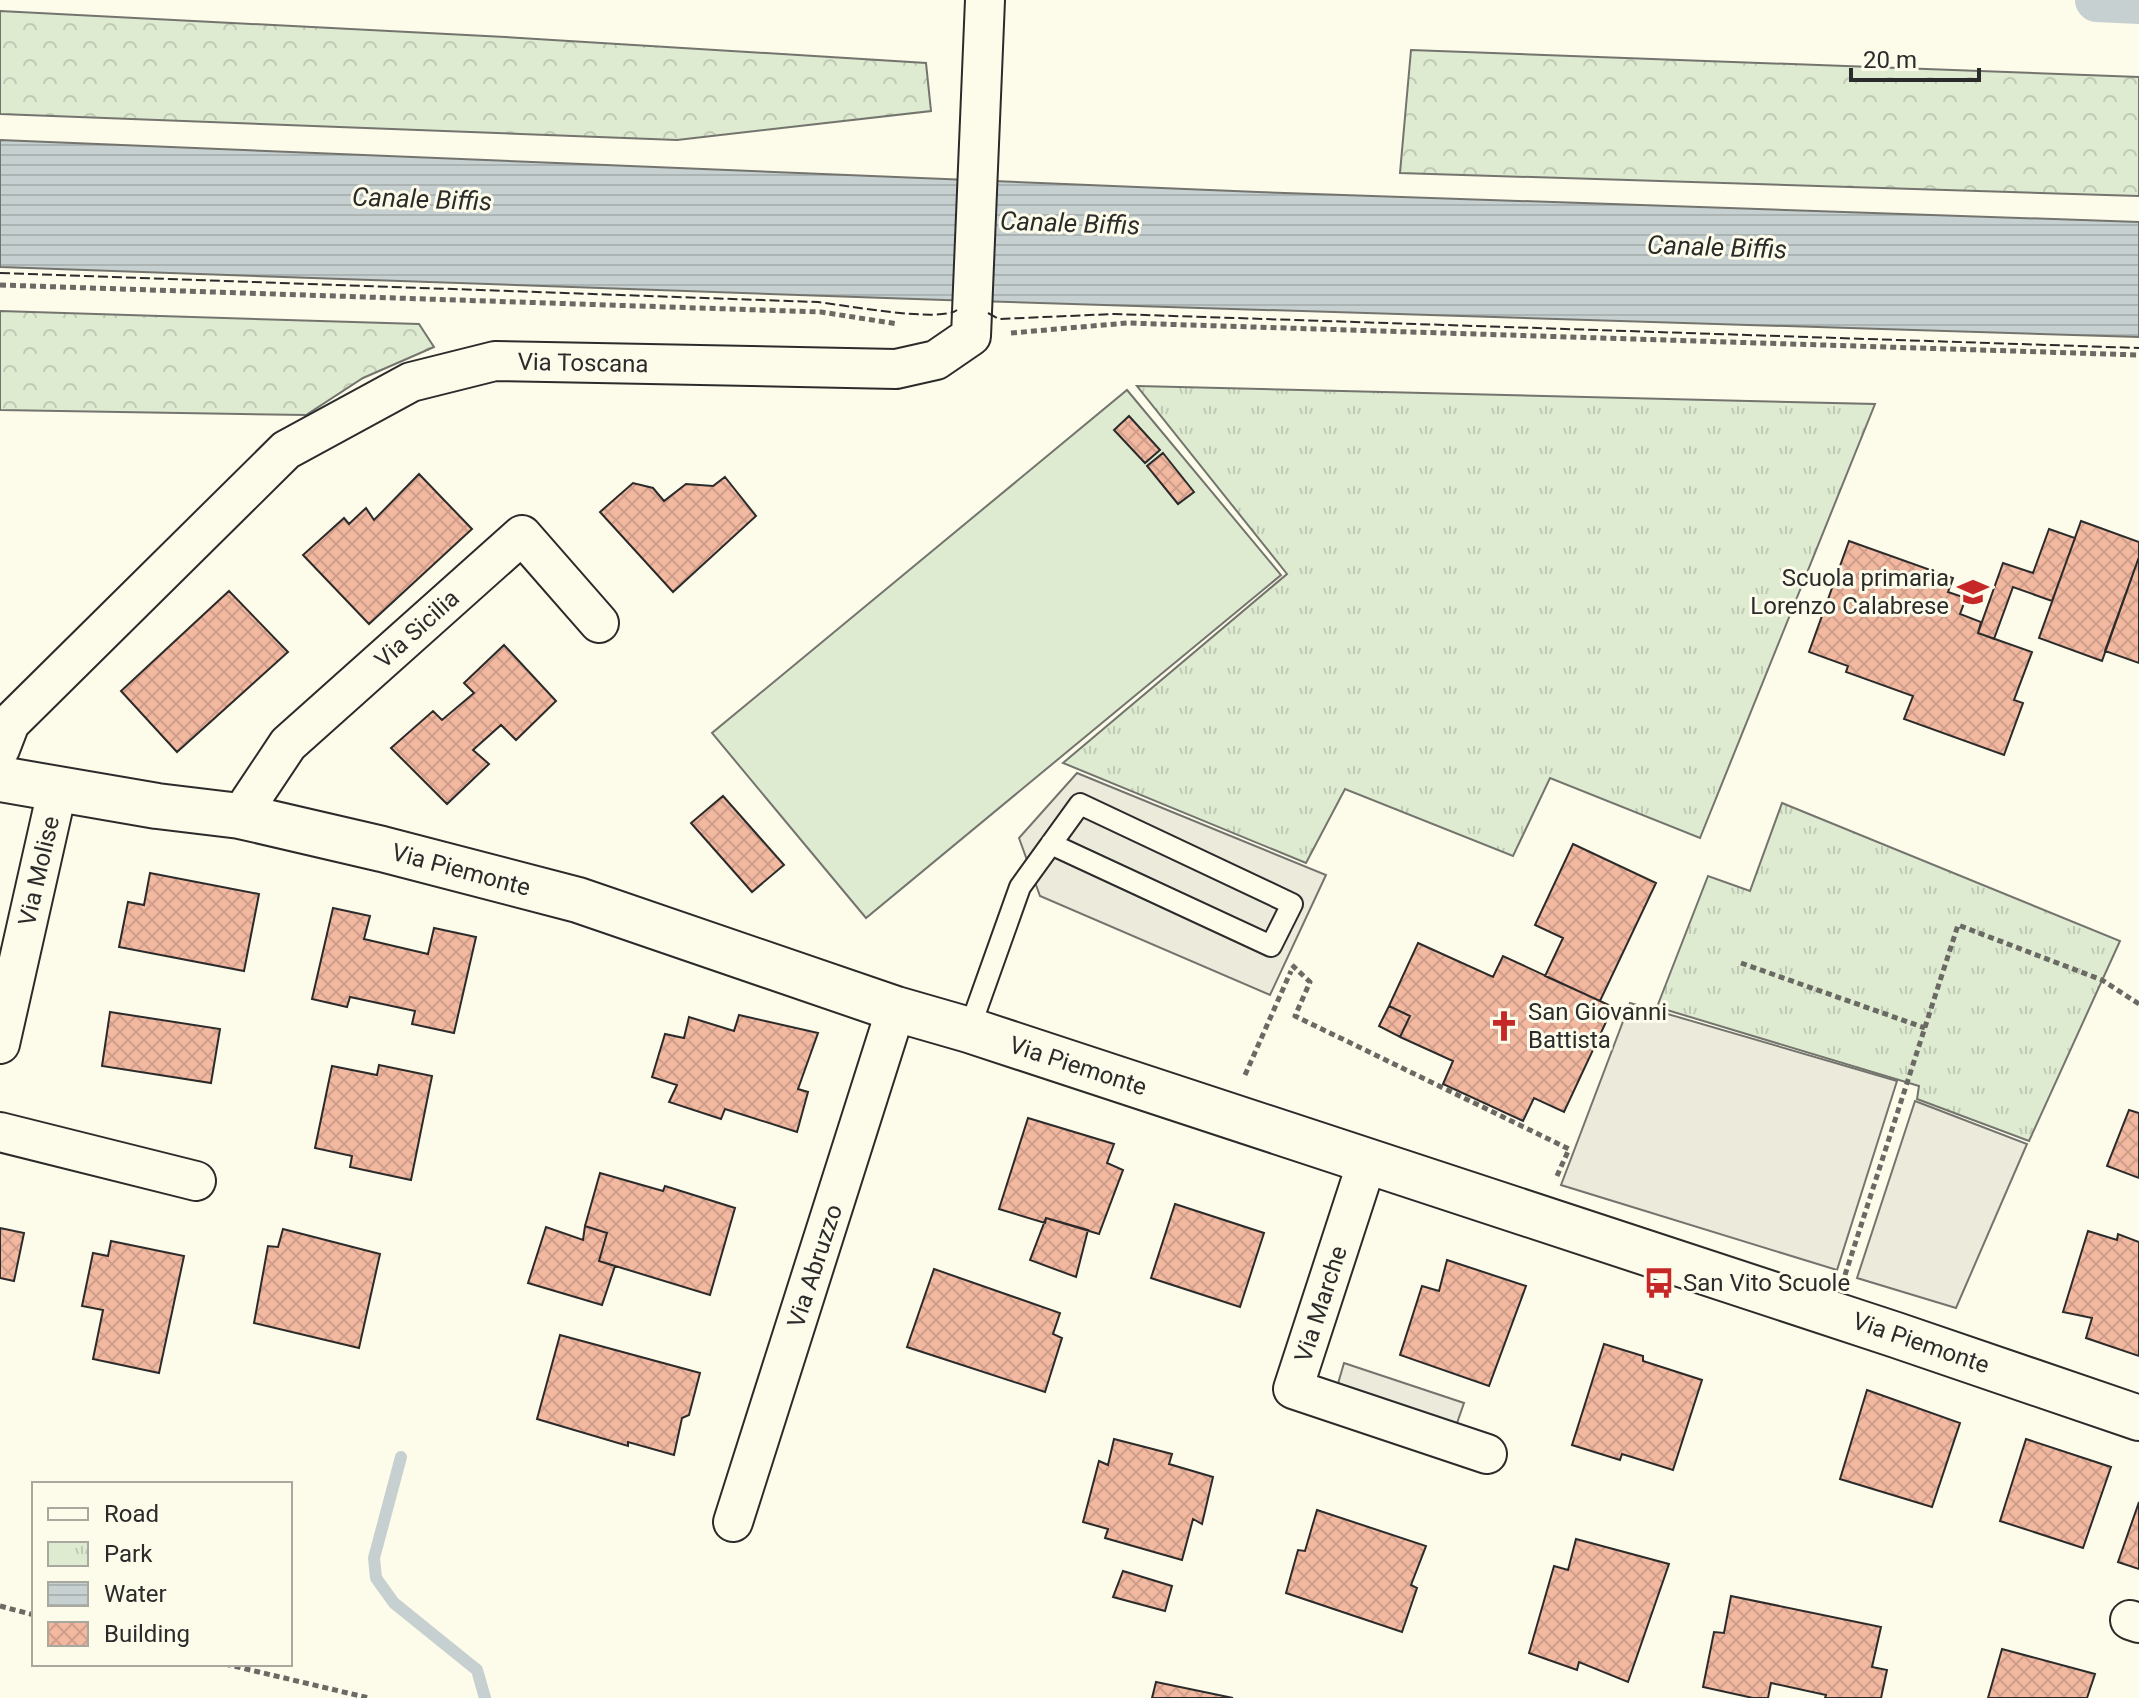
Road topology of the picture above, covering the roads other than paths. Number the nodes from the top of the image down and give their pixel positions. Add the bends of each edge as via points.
1 (985, 10) edge
2 (599, 623) dead end
3 (0, 749) edge
4 (0, 779) edge
5 (57, 791) junction
6 (240, 816) junction
7 (1051, 844) junction
8 (896, 1009) junction
9 (969, 1030) junction
10 (0, 1044) edge
11 (0, 1132) edge
12 (1367, 1162) junction
13 (196, 1181) dead end
14 (2139, 1418) edge
15 (1487, 1454) dead end
16 (733, 1522) dead end

1 - 3 street, Via Toscana via 971,336 936,360 896,369 495,361 411,382 286,450 10,723
2 - 6 street, Via Sicilia via 522,535 288,744
4 - 5 street, Via Piemonte
5 - 6 street, Via Piemonte
5 - 10 street, Via Molise
6 - 8 street, Via Piemonte via 578,900
7 - 7 lane via 1080,804 1292,904 1271,946
7 - 9 lane via 1020,887
8 - 9 street, Via Piemonte
8 - 16 street, Via Abruzzo
9 - 12 street, Via Piemonte
11 - 13 street
12 - 14 street, Via Piemonte
12 - 15 street, Via Marche via 1293,1389

